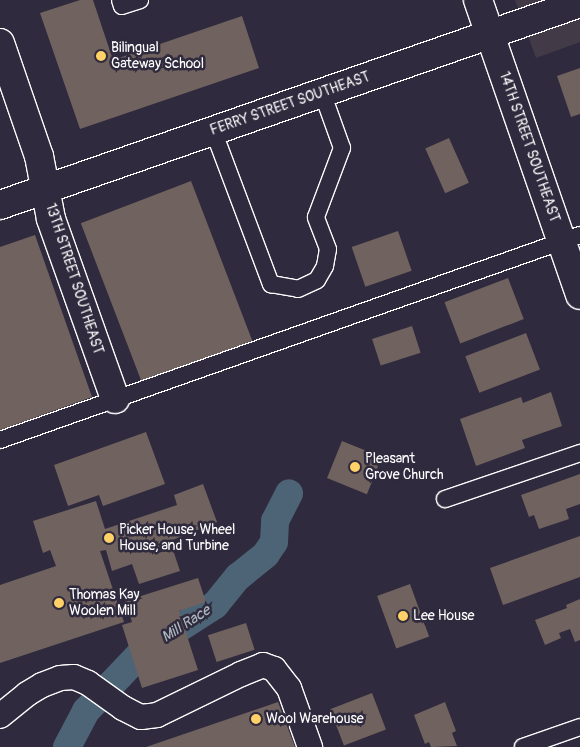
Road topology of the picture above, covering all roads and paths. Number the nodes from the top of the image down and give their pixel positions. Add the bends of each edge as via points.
1 (120, 0) edge
2 (140, 0) edge
3 (478, 0) edge
4 (580, 3) edge
5 (490, 34) junction
6 (0, 42) edge
7 (322, 92) junction
8 (214, 130) junction
9 (45, 189) junction
10 (0, 205) edge
11 (571, 238) edge
12 (580, 295) edge
13 (115, 399) junction
14 (0, 440) edge
15 (580, 453) edge
16 (445, 499) dead end
17 (0, 716) edge
18 (580, 727) edge
19 (310, 747) edge
20 (523, 747) edge

1 - 2 lane via 122,6
3 - 5 street, 14TH STREET SOUTHEAST
4 - 5 street, FERRY STREET SOUTHEAST
5 - 7 street, FERRY STREET SOUTHEAST
5 - 11 street, 14TH STREET SOUTHEAST
6 - 9 street, 13TH STREET SOUTHEAST via 39,156
7 - 8 street, FERRY STREET SOUTHEAST
7 - 8 lane via 342,148 316,217 328,249 325,266 317,280 298,289 270,284
8 - 9 street, FERRY STREET SOUTHEAST
9 - 10 street, FERRY STREET SOUTHEAST
9 - 13 street, 13TH STREET SOUTHEAST via 51,219
11 - 12 street, 14TH STREET SOUTHEAST
11 - 13 lane
13 - 14 lane
15 - 16 lane
17 - 19 street via 27,694 60,678 74,677 142,716 157,715 263,666 274,669 289,688
18 - 20 lane

